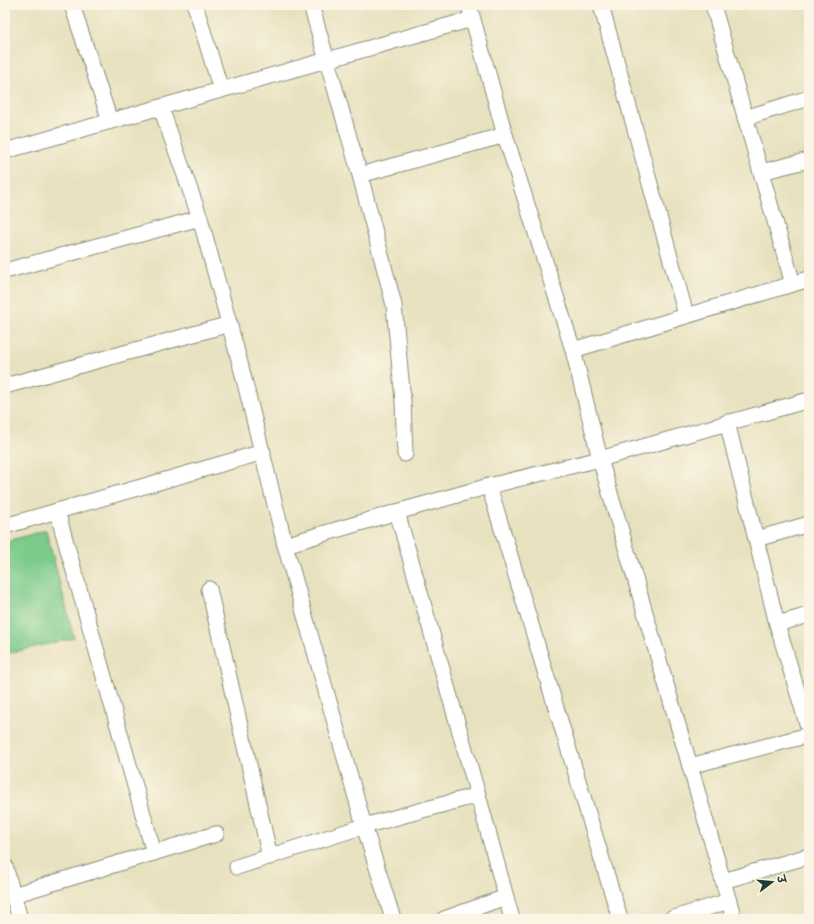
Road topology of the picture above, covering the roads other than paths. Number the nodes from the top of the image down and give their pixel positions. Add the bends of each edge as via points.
1 (72, 5) edge
2 (194, 5) edge
3 (311, 5) edge
4 (601, 5) edge
5 (713, 5) edge
6 (471, 12) edge
7 (327, 60) junction
8 (220, 90) junction
9 (809, 98) edge
10 (161, 108) junction
11 (746, 118) junction
12 (110, 121) junction
13 (505, 135) junction
14 (5, 151) edge
15 (809, 160) edge
16 (761, 172) junction
17 (360, 175) junction
18 (200, 218) junction
19 (5, 271) edge
20 (809, 279) edge
21 (792, 284) junction
22 (686, 315) junction
23 (230, 324) junction
24 (573, 350) junction
25 (5, 386) edge
26 (809, 400) edge
27 (727, 422) junction
28 (263, 452) junction
29 (405, 454) dead end
30 (600, 459) junction
31 (489, 486) junction
32 (57, 511) junction
33 (397, 512) junction
34 (809, 524) edge
35 (5, 526) edge
36 (756, 539) junction
37 (285, 545) junction
38 (209, 589) dead end
39 (809, 616) edge
40 (777, 624) junction
41 (809, 730) edge
42 (809, 735) edge
43 (690, 766) junction
44 (478, 795) junction
45 (364, 826) junction
46 (216, 834) dead end
47 (154, 853) junction
48 (809, 856) edge
49 (270, 857) junction
50 (5, 866) edge
51 (237, 867) dead end
52 (723, 881) junction
53 (13, 895) junction
54 (506, 897) junction
55 (729, 901) junction
56 (20, 919) edge
57 (393, 919) edge
58 (444, 919) edge
59 (512, 919) edge
60 (620, 919) edge
61 (671, 919) edge
62 (734, 919) edge

1 - 12 street
2 - 8 street
3 - 7 street
4 - 22 street
5 - 11 street
6 - 7 street
6 - 13 street
7 - 8 street
7 - 17 street
8 - 10 street
9 - 11 street
10 - 12 street
10 - 18 street
11 - 16 street
12 - 14 street
13 - 17 street
13 - 24 street
15 - 16 street
16 - 21 street
17 - 29 street via 394,305
18 - 19 street
18 - 23 street
20 - 21 street
21 - 22 street
22 - 24 street
23 - 25 street
23 - 28 street
24 - 30 street
26 - 27 street
27 - 30 street
27 - 36 street
28 - 32 street
28 - 37 street
30 - 31 street
30 - 43 street
31 - 33 street
31 - 60 street
32 - 35 street
32 - 47 street
33 - 37 street
33 - 44 street
34 - 36 street
36 - 40 street
37 - 45 street
38 - 49 street
39 - 40 street
40 - 41 street
42 - 43 street
43 - 52 street
44 - 45 street
44 - 54 street
45 - 49 street
45 - 57 street
46 - 47 street
47 - 53 street
48 - 52 street
49 - 51 street
50 - 53 street
52 - 55 street
53 - 56 street
54 - 58 street
54 - 59 street
55 - 61 street
55 - 62 street

